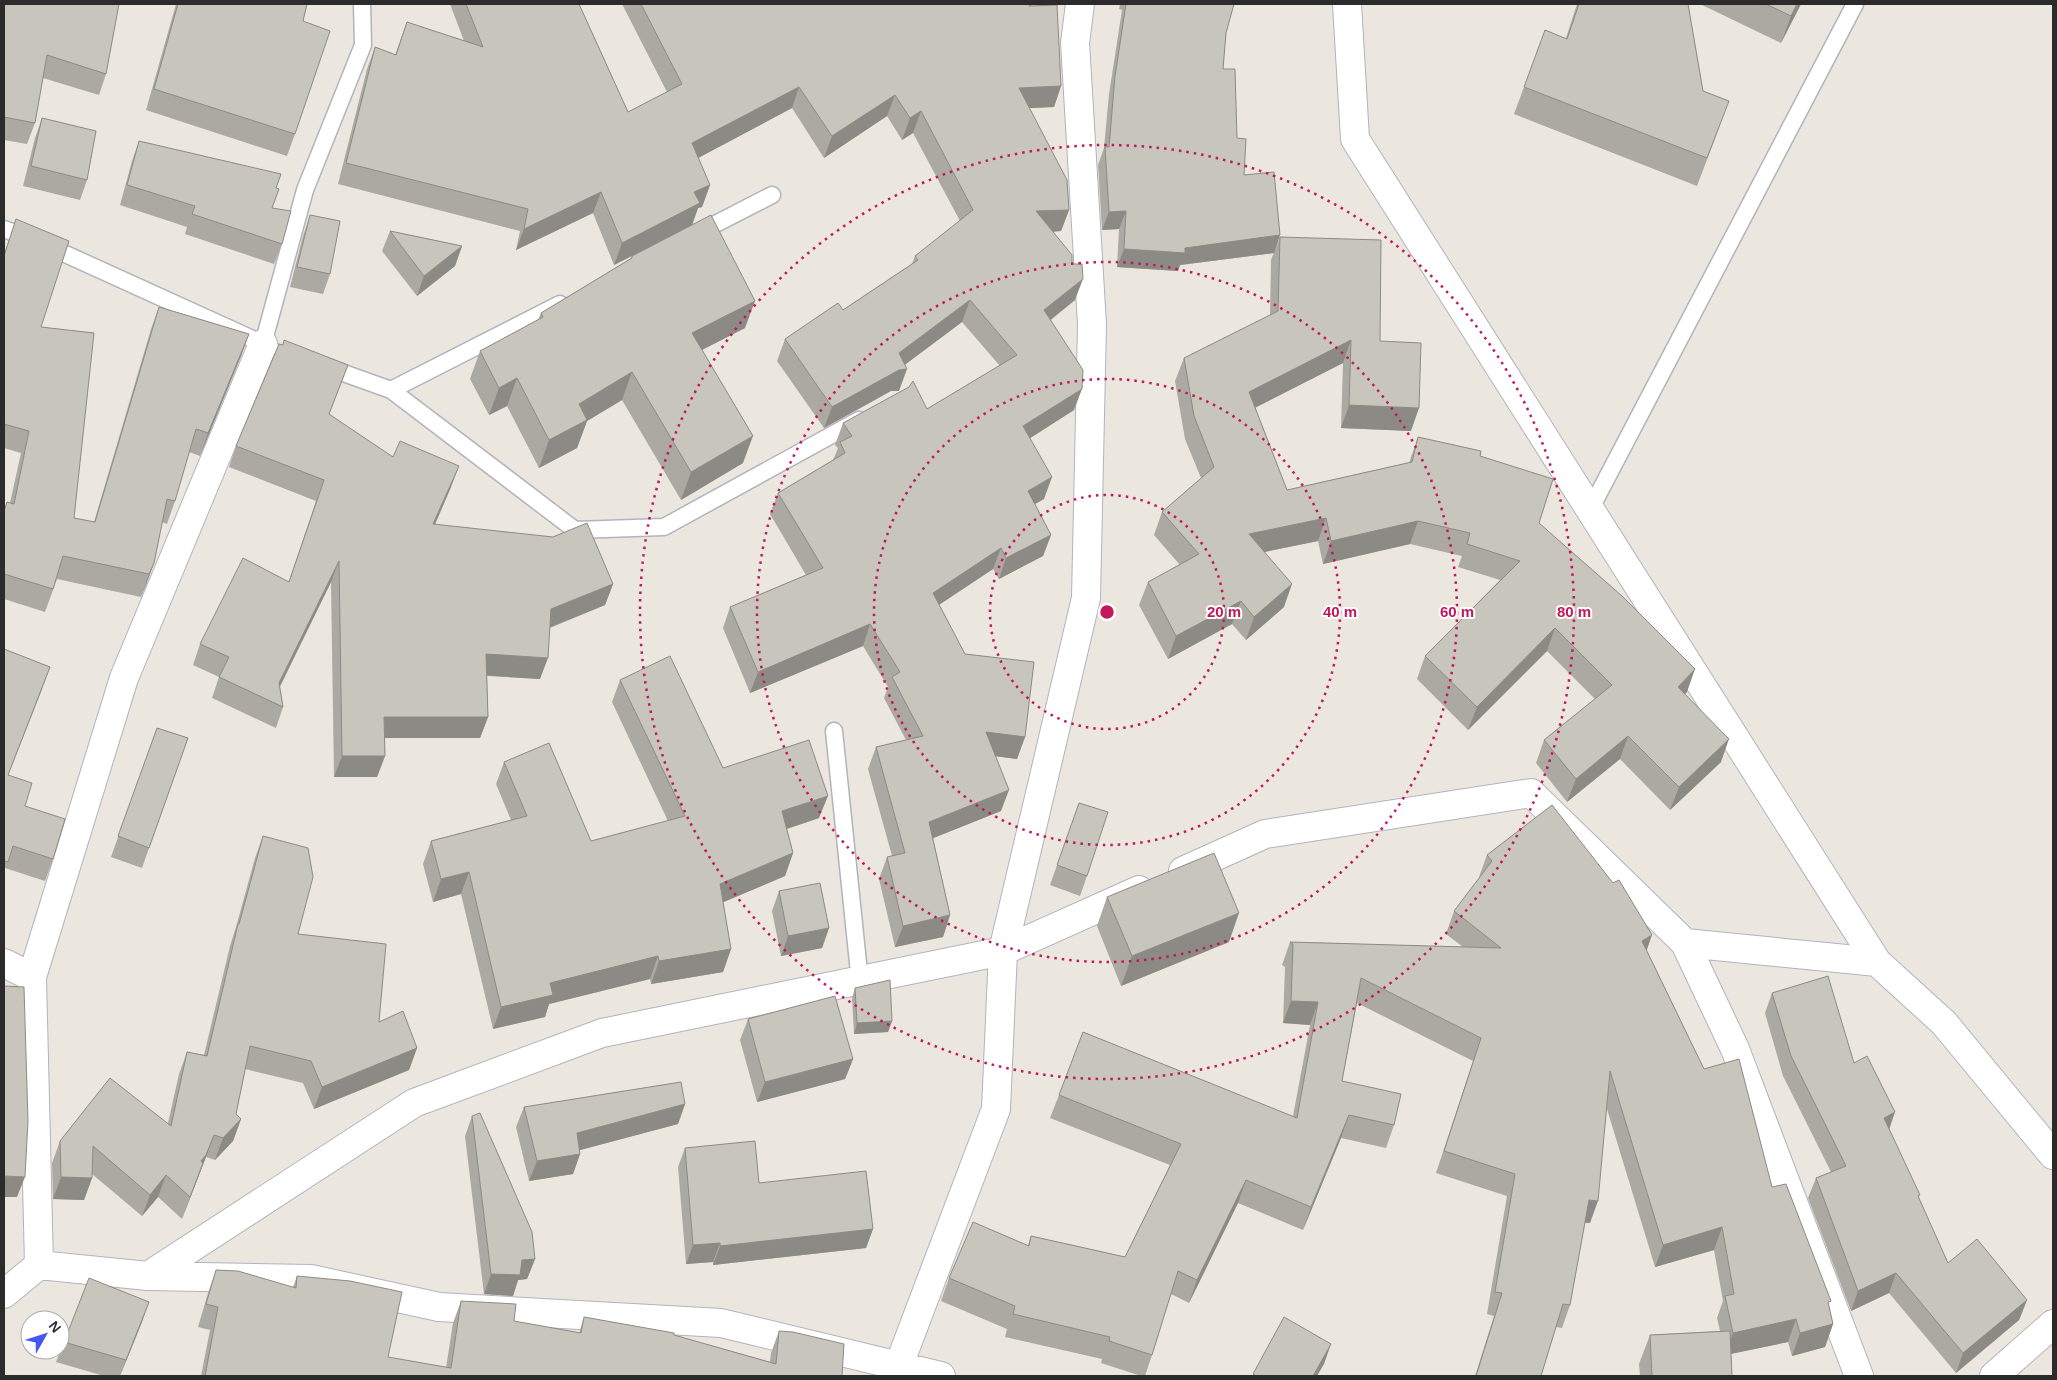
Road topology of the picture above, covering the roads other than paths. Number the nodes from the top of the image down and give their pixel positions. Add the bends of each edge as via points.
1 (362, 4) edge
2 (1080, 4) edge
3 (1347, 4) edge
4 (1855, 4) edge
5 (772, 195) dead end
6 (4, 229) edge
7 (683, 240) edge
8 (577, 295) edge
9 (272, 347) junction
10 (308, 360) edge
11 (391, 390) junction
12 (870, 414) edge
13 (1590, 510) junction
14 (834, 731) dead end
15 (1685, 943) junction
16 (1003, 952) junction
17 (1877, 962) junction
18 (4, 963) edge
19 (32, 977) junction
20 (860, 982) junction
21 (2053, 1155) edge
22 (39, 1265) junction
23 (148, 1276) junction
24 (4, 1294) edge
25 (2053, 1324) edge
26 (898, 1371) edge
27 (941, 1376) edge
28 (1859, 1376) edge
29 (1994, 1376) edge

1 - 9 lane via 363,45 305,190
2 - 16 street via 1075,43 1092,324 1086,598
3 - 13 street via 1354,139
4 - 13 lane
5 - 7 lane
6 - 9 lane
8 - 11 lane
9 - 19 street via 124,678
10 - 11 lane
11 - 12 lane via 575,530 664,527
13 - 17 street
14 - 20 lane
15 - 16 street via 1531,794 1265,834
15 - 17 street
15 - 28 street via 1736,1048
16 - 20 street
16 - 26 street via 996,1109
17 - 21 street via 1944,1023
18 - 19 street
19 - 22 street
20 - 23 street via 602,1033 414,1103
22 - 23 street
22 - 24 street
23 - 26 street via 311,1279 439,1307 721,1323
25 - 29 street
26 - 27 street

